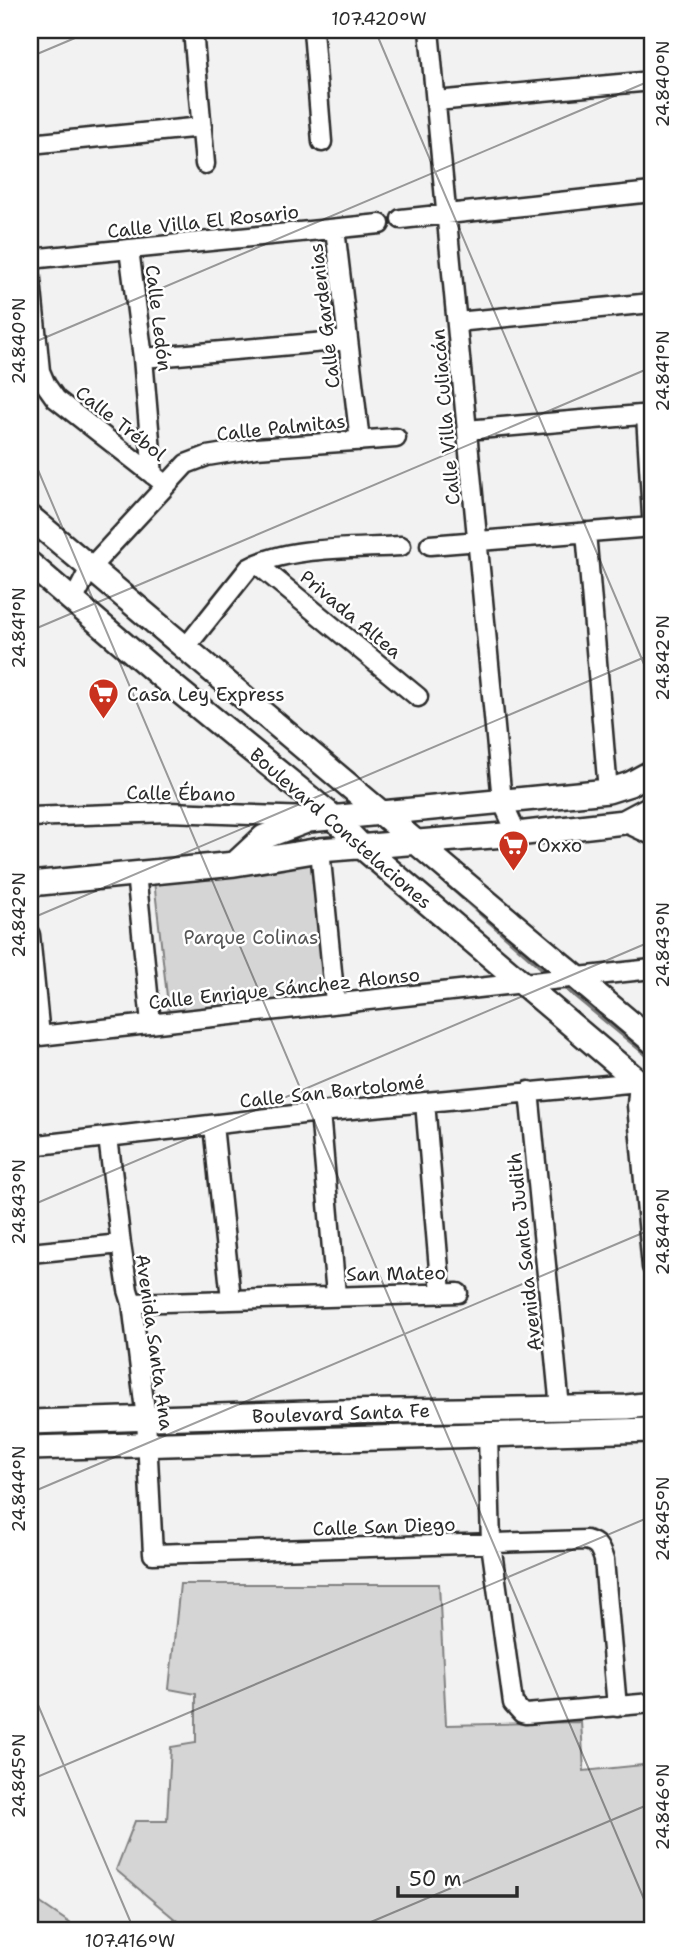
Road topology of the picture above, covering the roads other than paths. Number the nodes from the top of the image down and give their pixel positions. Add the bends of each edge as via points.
1 (193, 30) edge
2 (313, 30) edge
3 (429, 30) edge
4 (652, 81) edge
5 (436, 101) junction
6 (202, 127) junction
7 (30, 142) edge
8 (322, 142) dead end
9 (205, 164) dead end
10 (652, 192) edge
11 (447, 214) junction
12 (401, 219) dead end
13 (380, 224) dead end
14 (335, 229) junction
15 (129, 249) junction
16 (30, 259) edge
17 (30, 270) edge
18 (652, 303) edge
19 (457, 322) junction
20 (348, 340) junction
21 (143, 358) junction
22 (649, 415) edge
23 (467, 430) junction
24 (397, 438) dead end
25 (360, 441) junction
26 (160, 480) junction
27 (652, 516) edge
28 (30, 517) edge
29 (652, 527) edge
30 (586, 532) junction
31 (478, 540) junction
32 (430, 545) dead end
33 (401, 546) dead end
34 (30, 564) edge
35 (257, 564) junction
36 (90, 571) junction
37 (75, 596) junction
38 (186, 647) junction
39 (418, 697) dead end
40 (652, 772) edge
41 (608, 791) junction
42 (502, 801) junction
43 (652, 807) edge
44 (379, 813) junction
45 (30, 817) edge
46 (333, 817) junction
47 (624, 821) junction
48 (517, 834) junction
49 (652, 835) edge
50 (419, 843) junction
51 (362, 847) junction
52 (320, 850) junction
53 (235, 864) junction
54 (136, 873) junction
55 (30, 884) edge
56 (30, 936) edge
57 (652, 969) edge
58 (570, 979) junction
59 (533, 983) junction
60 (335, 1002) junction
61 (151, 1023) junction
62 (35, 1036) edge
63 (652, 1041) edge
64 (645, 1088) edge
65 (529, 1091) junction
66 (425, 1102) junction
67 (320, 1112) junction
68 (213, 1125) junction
69 (108, 1137) junction
70 (30, 1146) edge
71 (121, 1244) junction
72 (30, 1253) edge
73 (652, 1267) edge
74 (336, 1295) junction
75 (231, 1299) junction
76 (132, 1303) junction
77 (652, 1404) edge
78 (560, 1408) junction
79 (146, 1419) junction
80 (30, 1422) edge
81 (652, 1430) edge
82 (488, 1436) junction
83 (147, 1444) junction
84 (30, 1448) edge
85 (491, 1544) junction
86 (153, 1554) joint
87 (652, 1703) edge
88 (617, 1707) junction

1 - 6 street
2 - 8 street
3 - 5 street, Calle Villa Culiacán
4 - 5 street
5 - 11 street, Calle Villa Culiacán
6 - 7 street
6 - 9 street
10 - 11 street
11 - 12 street
11 - 19 street, Calle Villa Culiacán
13 - 14 street, Calle Villa El Rosario
14 - 15 street, Calle Villa El Rosario
14 - 20 street, Calle Gardenias
15 - 16 street, Calle Villa El Rosario
15 - 21 street, Calle Ledón
17 - 26 street, Calle Trébol via 40,370 46,385 56,399
18 - 19 street
19 - 23 street, Calle Villa Culiacán
20 - 21 street
20 - 25 street, Calle Gardenias
21 - 26 street, Calle Ledón
22 - 23 street
22 - 27 street
23 - 31 street, Calle Villa Culiacán
24 - 25 street, Calle Palmitas
25 - 26 street, Calle Palmitas via 208,456
26 - 36 street, Calle Palmitas
28 - 36 street, Boulevard Constelaciones
29 - 30 street
30 - 31 street
30 - 41 street
31 - 32 street
31 - 42 street, Calle Villa Culiacán
33 - 35 street via 293,554
34 - 37 street, Boulevard Constelaciones
35 - 38 street
35 - 39 street, Privada Altea
36 - 37 street, Calle Palmitas
36 - 38 street, Boulevard Constelaciones
37 - 46 street, Boulevard Constelaciones via 162,677
38 - 44 street, Boulevard Constelaciones
40 - 41 street
41 - 42 street
42 - 44 street
42 - 48 street, Calle Villa Culiacán
43 - 47 street
44 - 46 street
44 - 50 street, Boulevard Constelaciones
45 - 46 street, Calle Ébano via 168,812
46 - 51 street, Boulevard Constelaciones
46 - 53 street via 309,820 264,837
47 - 48 street
47 - 49 street
48 - 50 street
50 - 51 street
50 - 58 street, Boulevard Constelaciones
51 - 52 street
51 - 59 street, Boulevard Constelaciones
52 - 53 street
52 - 60 street
53 - 54 street
54 - 55 street
54 - 61 street
56 - 62 street
57 - 58 street
58 - 59 street, Calle Enrique Sánchez Alonso
58 - 63 street, Boulevard Constelaciones
59 - 60 street, Calle Enrique Sánchez Alonso
59 - 64 street, Boulevard Constelaciones
60 - 61 street, Calle Enrique Sánchez Alonso
61 - 62 street, Calle Enrique Sánchez Alonso
64 - 65 street, Calle San Bartolomé
64 - 73 street via 637,1105
65 - 66 street, Calle San Bartolomé
65 - 78 street, Avenida Santa Judith
66 - 67 street, Calle San Bartolomé
66 - 74 street, San Mateo via 449,1293
67 - 68 street, Calle San Bartolomé
67 - 74 street
68 - 69 street, Calle San Bartolomé
68 - 75 street
69 - 70 street, Calle San Bartolomé
69 - 71 street, Avenida Santa Ana
71 - 72 street
71 - 76 street, Avenida Santa Ana
74 - 75 street, San Mateo
75 - 76 street, San Mateo
76 - 79 street, Avenida Santa Ana
77 - 78 street, Boulevard Santa Fe
78 - 79 street, Boulevard Santa Fe
79 - 80 street, Boulevard Santa Fe
79 - 83 street, Avenida Santa Ana
81 - 82 street, Boulevard Santa Fe
82 - 83 street, Boulevard Santa Fe
82 - 85 street
83 - 84 street, Boulevard Santa Fe
83 - 86 street, Avenida Santa Ana
85 - 86 street, Calle San Diego
85 - 88 street via 510,1695 517,1708 527,1714
85 - 88 street, Calle San Diego via 586,1540 598,1545 604,1560
87 - 88 street

